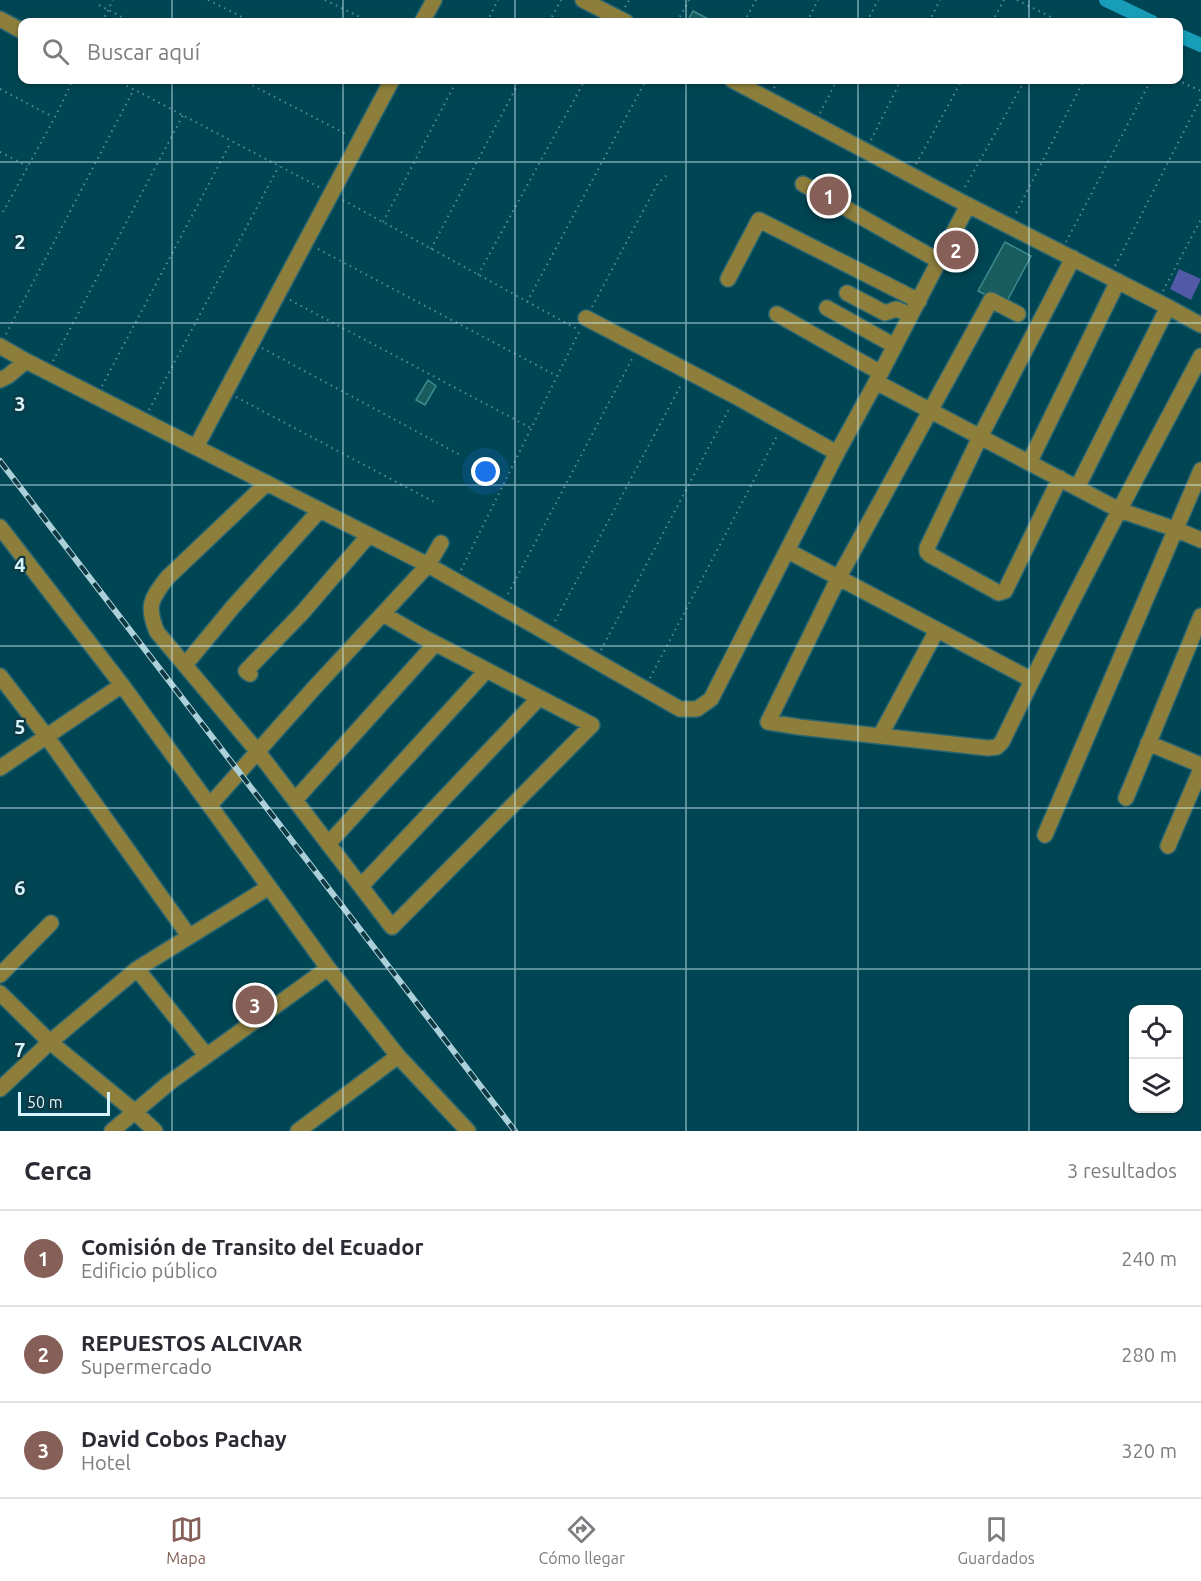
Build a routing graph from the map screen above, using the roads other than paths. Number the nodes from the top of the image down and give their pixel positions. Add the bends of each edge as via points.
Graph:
1 (434, 0) edge
2 (583, 0) edge
3 (424, 18) edge
4 (618, 18) edge
5 (0, 20) edge
6 (18, 29) edge
7 (390, 84) edge
8 (731, 84) edge
9 (803, 184) dead end
10 (963, 202) junction
11 (1067, 255) junction
12 (939, 261) junction
13 (729, 279) dead end
14 (1113, 279) junction
15 (847, 293) dead end
16 (918, 301) junction
17 (1163, 304) junction
18 (827, 308) dead end
19 (777, 314) dead end
20 (1018, 314) dead end
21 (911, 315) junction
22 (583, 324) road end
23 (1201, 325) edge
24 (3, 340) edge
25 (895, 346) junction
26 (1201, 356) edge
27 (26, 361) junction
28 (879, 378) junction
29 (0, 380) edge
30 (931, 411) junction
31 (981, 437) junction
32 (196, 447) junction
33 (837, 453) junction
34 (1029, 463) junction
35 (1200, 473) edge
36 (1060, 478) junction
37 (267, 483) junction
38 (1077, 488) junction
39 (320, 510) junction
40 (1119, 510) junction
41 (0, 527) edge
42 (1175, 529) junction
43 (369, 535) junction
44 (1201, 540) edge
45 (441, 543) dead end
46 (788, 550) junction
47 (428, 566) junction
48 (839, 577) junction
49 (383, 614) junction
50 (1201, 616) edge
51 (937, 630) junction
52 (435, 644) junction
53 (185, 665) junction
54 (486, 671) junction
55 (250, 674) dead end
56 (0, 676) edge
57 (1032, 680) junction
58 (122, 685) junction
59 (538, 699) junction
60 (879, 736) junction
61 (47, 737) junction
62 (1148, 743) junction
63 (258, 752) junction
64 (1201, 767) edge
65 (0, 768) edge
66 (1197, 788) edge
67 (1126, 798) dead end
68 (295, 800) junction
69 (210, 805) junction
70 (1045, 835) dead end
71 (328, 843) junction
72 (1168, 846) dead end
73 (361, 886) junction
74 (269, 887) junction
75 (51, 922) dead end
76 (189, 936) junction
77 (328, 968) junction
78 (137, 969) junction
79 (0, 975) edge
80 (0, 993) edge
81 (50, 1042) junction
82 (206, 1055) junction
83 (398, 1056) junction
84 (0, 1089) edge
85 (134, 1111) junction
86 (112, 1131) edge
87 (155, 1131) edge
88 (298, 1131) edge
89 (468, 1131) edge

1 - 3 street
2 - 4 street
5 - 6 street
7 - 32 street
8 - 10 street via 815,123
9 - 12 street
10 - 11 street
10 - 12 street
11 - 14 street
11 - 31 street
12 - 16 street
13 - 16 street via 759,220
14 - 17 street
14 - 34 street
15 - 21 street via 885,313 896,309
16 - 21 street
17 - 23 street
17 - 38 street
18 - 25 street
19 - 28 street
20 - 30 street via 991,300
21 - 25 street
22 - 33 street via 639,346
24 - 27 street
25 - 28 street
26 - 40 street
27 - 29 street
27 - 32 street
28 - 30 street
28 - 33 street
30 - 31 street
30 - 48 street
31 - 34 street
31 - 36 street via 927,552 999,593 1005,591
32 - 37 street
33 - 46 street
34 - 36 street
35 - 42 street
36 - 38 street
37 - 39 street
37 - 53 street via 167,578 152,601 151,618 157,632
38 - 40 street
39 - 43 street
39 - 53 street
40 - 42 street
40 - 57 street
41 - 58 street
42 - 44 street
42 - 70 street
43 - 47 street
43 - 55 street via 246,671
45 - 47 street
46 - 47 street via 711,699 697,709 680,709
46 - 48 street
47 - 49 street
48 - 51 street
48 - 60 street via 768,722
49 - 52 street
49 - 63 street
50 - 62 street
51 - 57 street
51 - 60 street
52 - 54 street
52 - 68 street
53 - 63 street
54 - 59 street
54 - 71 street
56 - 61 street
57 - 60 street via 997,747
58 - 61 street
58 - 69 street
59 - 73 street
59 - 73 street via 592,726 392,927
61 - 65 street
61 - 76 street
62 - 64 street
62 - 67 street
63 - 68 street
63 - 69 street
64 - 66 street
66 - 72 street
68 - 71 street
69 - 74 street
71 - 73 street
74 - 76 street
74 - 77 street
75 - 79 street
76 - 78 street
77 - 82 street
77 - 83 street
78 - 81 street
78 - 82 street
80 - 81 street
81 - 84 street
81 - 85 street
82 - 85 street
83 - 88 street
83 - 89 street
85 - 86 street
85 - 87 street

